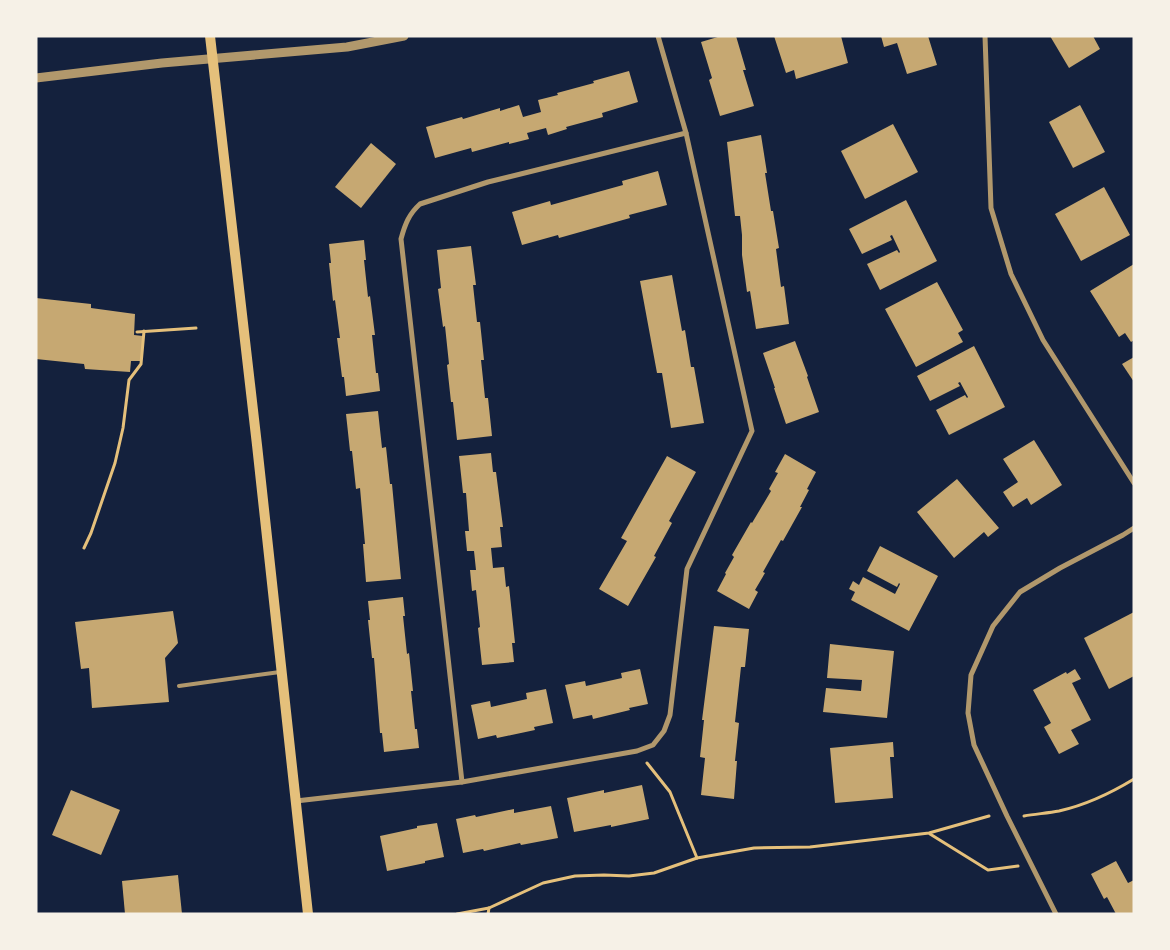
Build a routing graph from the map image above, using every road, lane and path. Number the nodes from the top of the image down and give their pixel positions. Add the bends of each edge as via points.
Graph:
1 (210, 36) edge
2 (404, 36) edge
3 (658, 36) edge
4 (985, 36) edge
5 (212, 58) junction
6 (36, 78) edge
7 (686, 133) junction
8 (196, 328) dead end
9 (144, 331) junction
10 (137, 332) dead end
11 (1134, 483) edge
12 (1134, 528) edge
13 (84, 548) dead end
14 (282, 672) junction
15 (179, 686) dead end
16 (637, 751) junction
17 (1134, 779) edge
18 (462, 782) junction
19 (296, 801) junction
20 (989, 816) dead end
21 (1024, 816) dead end
22 (929, 833) junction
23 (697, 858) junction
24 (1031, 864) junction
25 (489, 908) junction
26 (308, 914) edge
27 (457, 914) edge
28 (488, 914) edge
29 (1056, 914) edge

1 - 5 main road
2 - 5 street via 347,47
3 - 7 street
4 - 11 street via 991,208 1011,274 1043,340
5 - 6 street
5 - 14 main road
7 - 16 street via 752,431 687,569 670,714 664,731 653,745
7 - 18 street via 488,182 420,204 405,223 401,239
8 - 9 path
9 - 10 path
9 - 13 path via 141,364 129,380 123,428 114,464
12 - 24 street via 1020,592 993,626 971,676 968,713 974,745
14 - 15 lane
14 - 19 main road
16 - 18 street
16 - 23 path via 670,792
17 - 21 path via 1089,802
18 - 19 street
19 - 26 main road
20 - 22 path
22 - 23 path via 810,847 754,848
22 - 24 path via 988,870
23 - 25 path via 654,873 574,876 543,883
24 - 29 street
25 - 27 path
25 - 28 path

